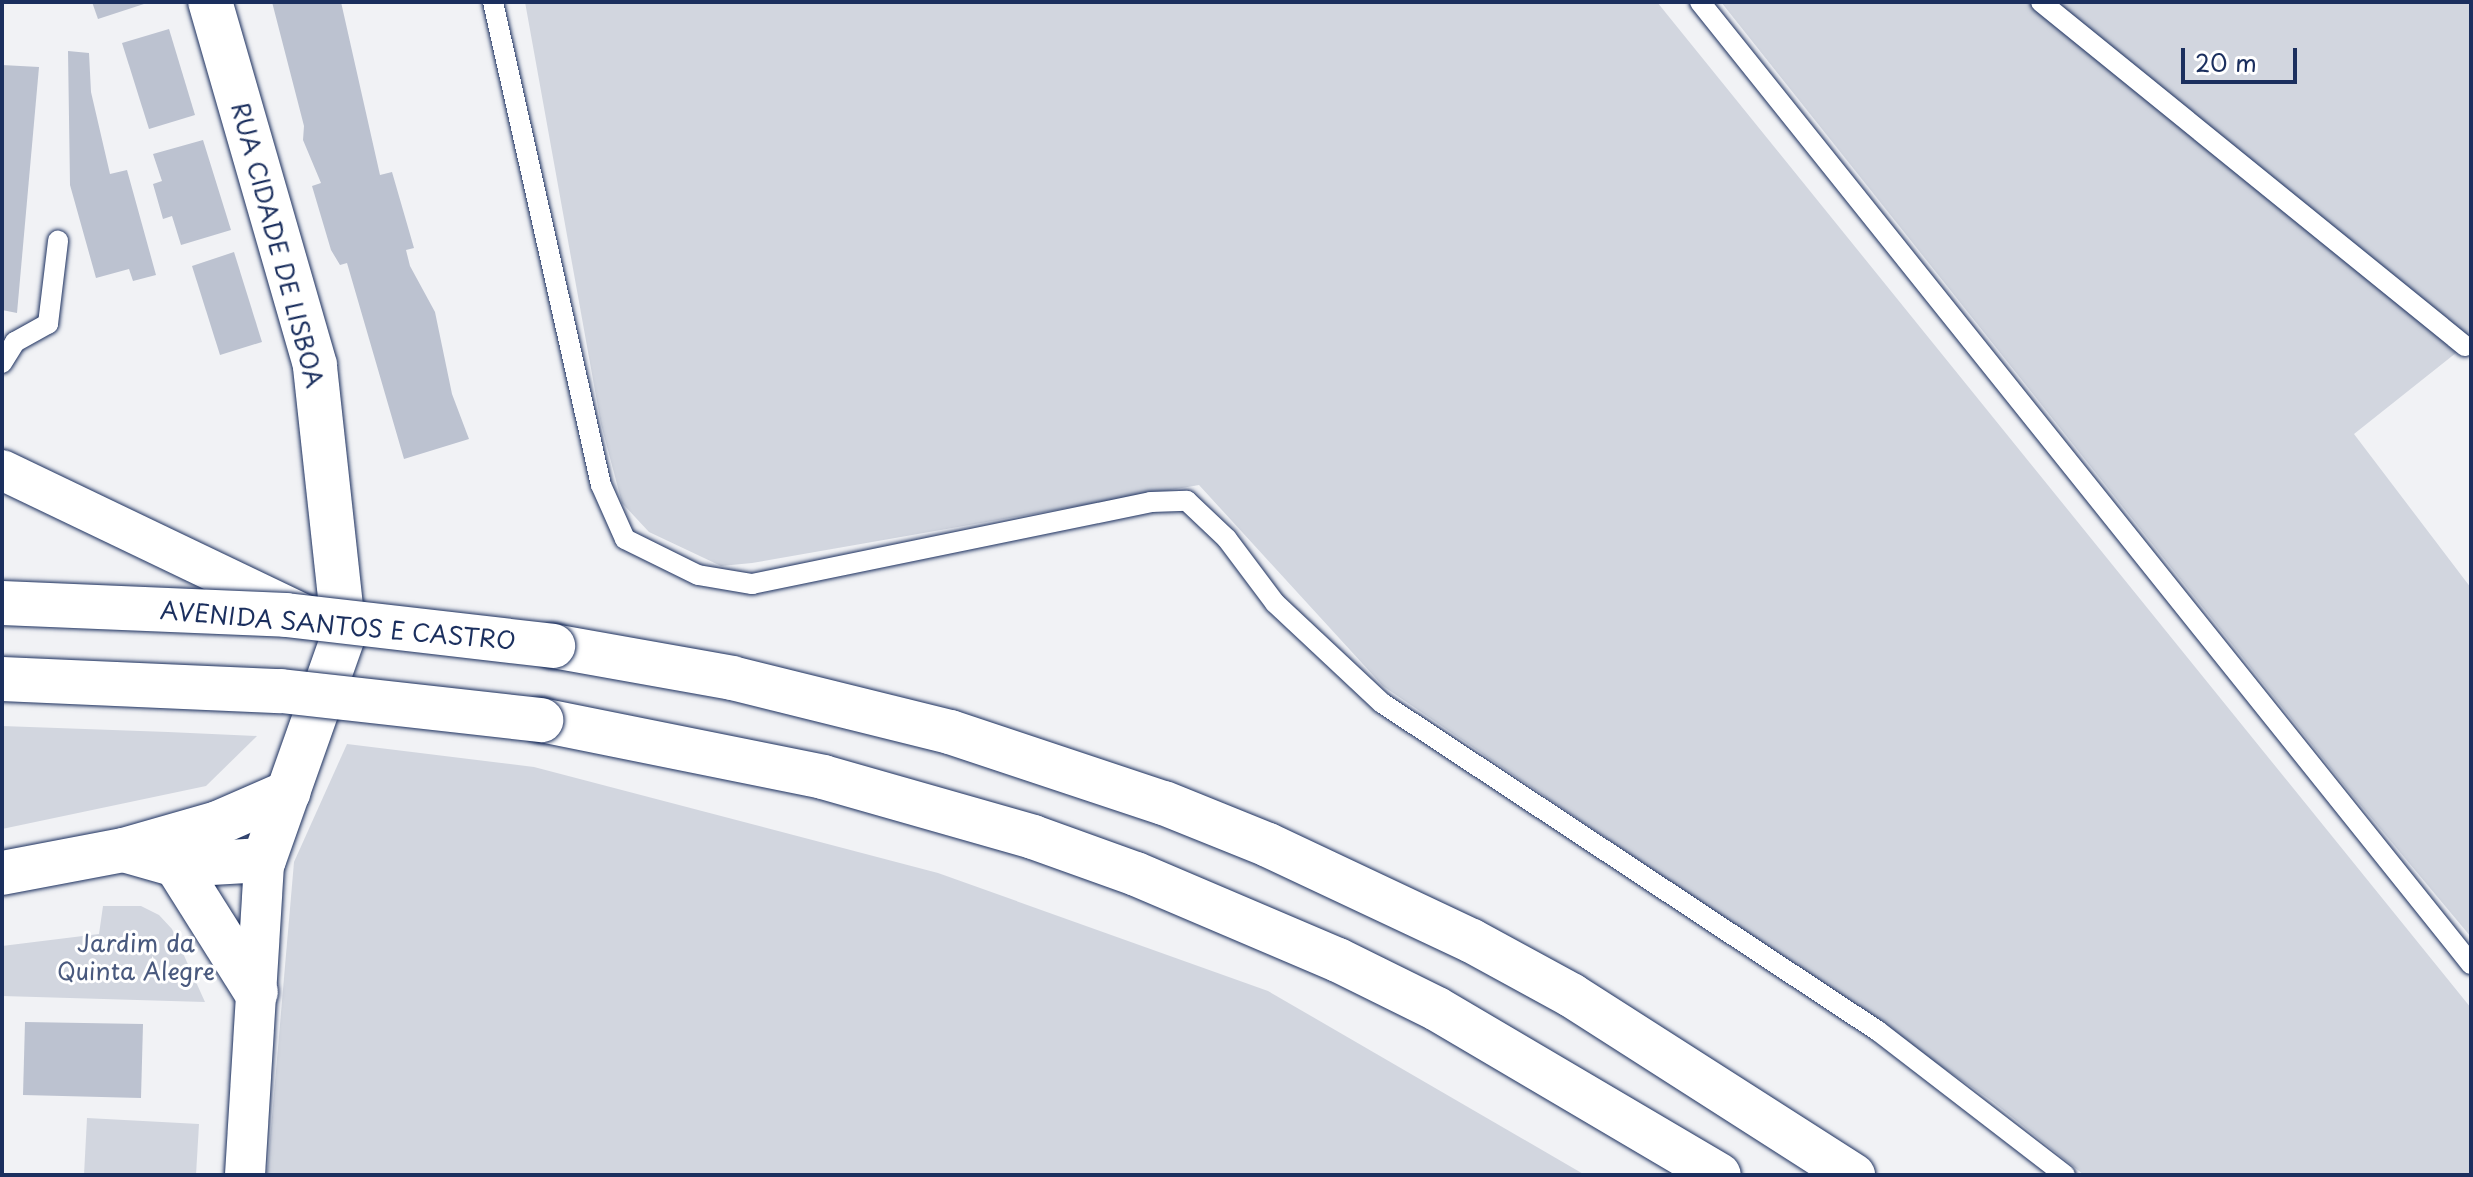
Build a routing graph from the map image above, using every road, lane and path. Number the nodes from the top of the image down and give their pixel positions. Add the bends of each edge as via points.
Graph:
1 (210, 2) edge
2 (493, 2) edge
3 (1700, 2) edge
4 (2041, 2) edge
5 (58, 241) dead end
6 (2465, 346) dead end
7 (2, 363) edge
8 (2, 470) edge
9 (2, 603) edge
10 (344, 634) junction
11 (2, 679) edge
12 (289, 792) junction
13 (124, 850) junction
14 (264, 860) junction
15 (176, 865) junction
16 (2, 873) edge
17 (2471, 964) edge
18 (256, 992) junction
19 (245, 1175) edge
20 (1719, 1175) edge
21 (1853, 1175) edge
22 (2065, 1175) edge

1 - 10 main road, RUA CIDADE DE LISBOA via 315,365
2 - 22 lane via 601,485 625,539 698,575 752,584 1151,502 1187,501 1227,539 1275,603 1382,703 1878,1031
3 - 17 lane
4 - 6 lane
5 - 7 lane via 48,324 15,342
8 - 10 street
9 - 21 main road, AVENIDA SANTOS E CASTRO, bridge via 286,615 553,646 732,678 1058,765 1188,813 1371,891 1571,995
10 - 12 main road, RUA CIDADE DE LISBOA
11 - 20 main road, bridge via 281,691 541,720 716,752 882,793 1033,837 1200,900 1437,1009
12 - 13 main road via 218,823
12 - 14 main road, RUA CIDADE DE LISBOA
13 - 15 main road
13 - 16 main road
14 - 15 main road
14 - 18 street
15 - 18 main road
18 - 19 street

